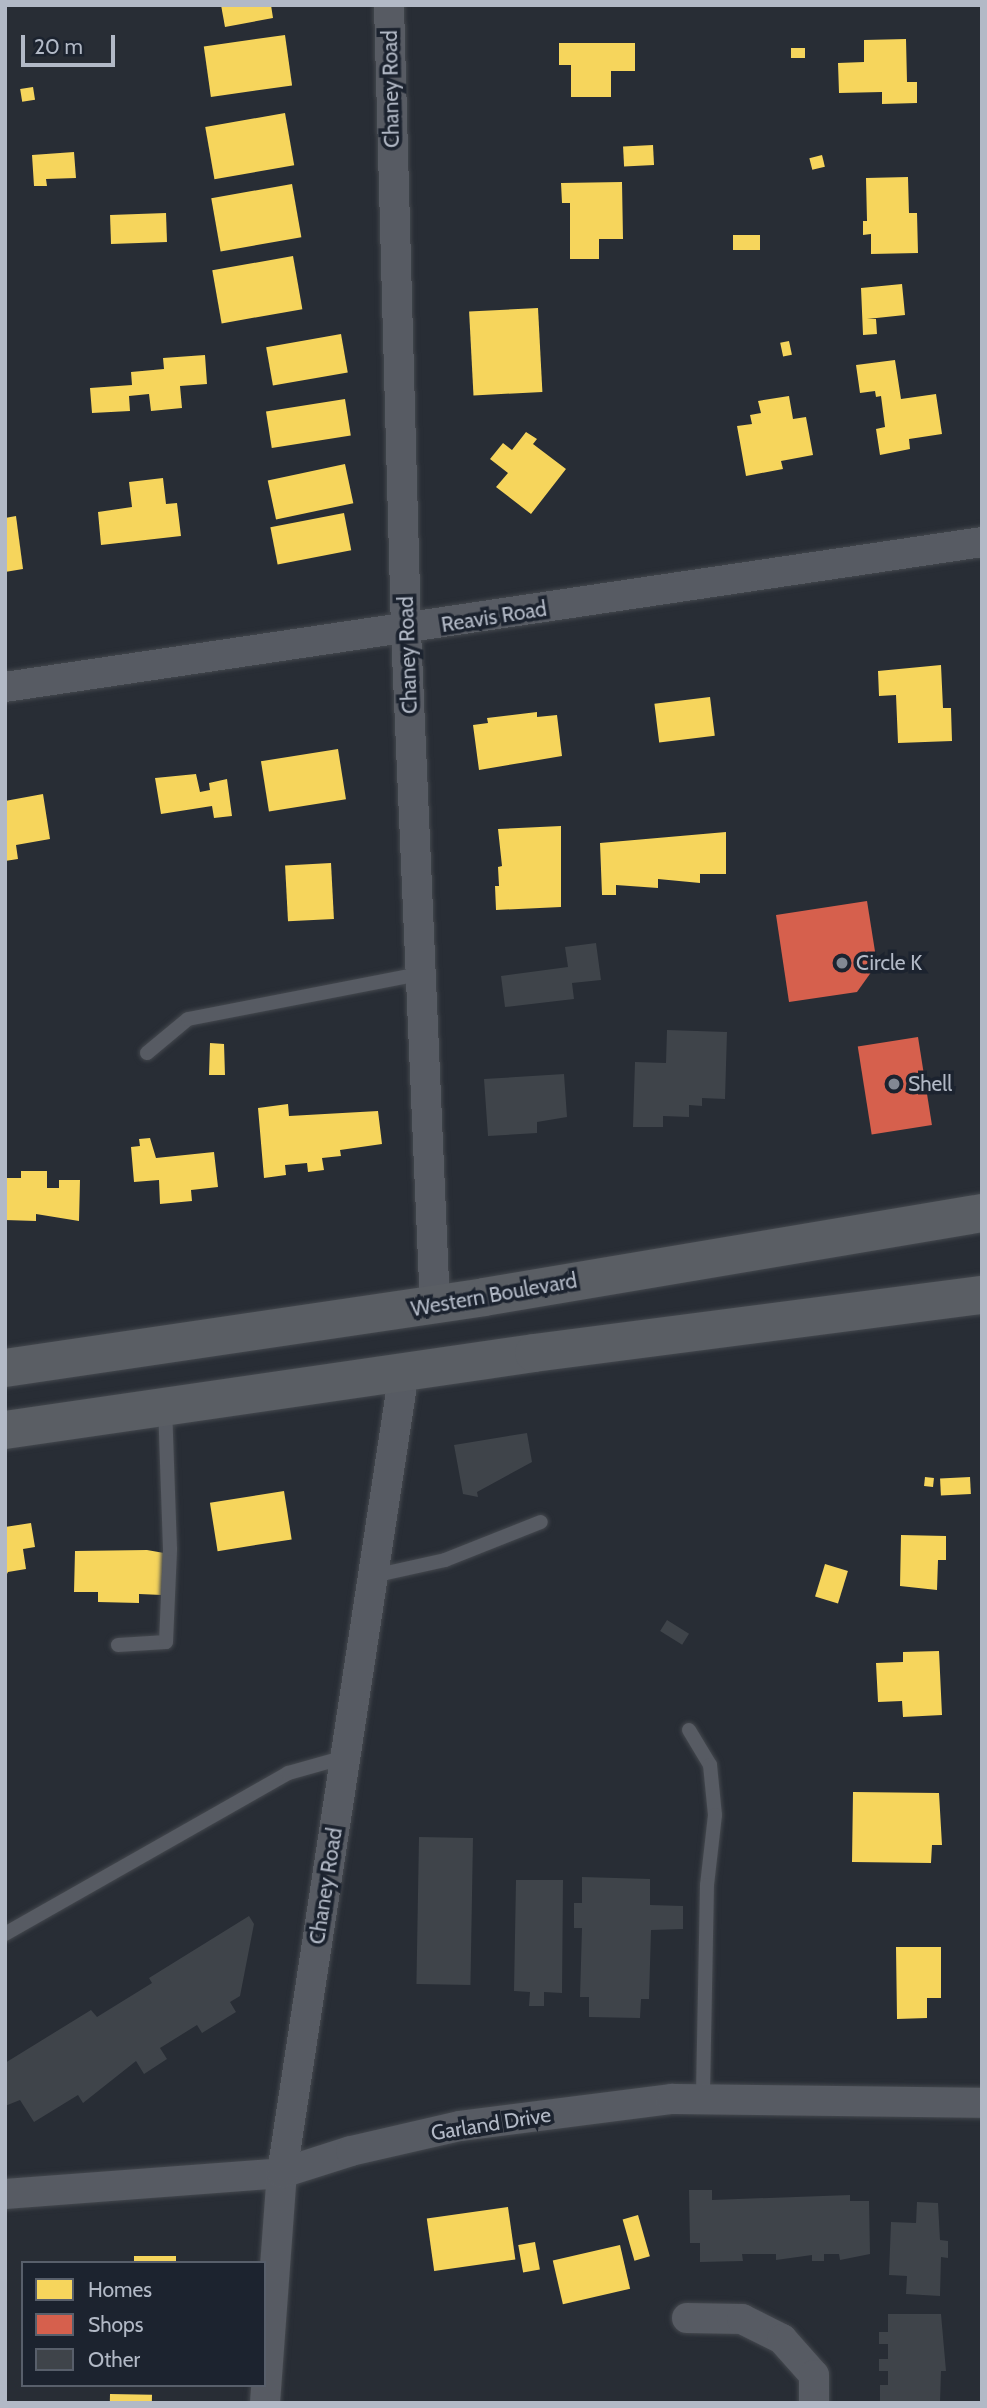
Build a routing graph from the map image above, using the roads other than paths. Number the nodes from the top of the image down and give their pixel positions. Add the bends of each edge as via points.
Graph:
1 (389, 5) edge
2 (982, 542) edge
3 (406, 631) junction
4 (5, 687) edge
5 (419, 974) junction
6 (147, 1053) dead end
7 (982, 1213) edge
8 (982, 1295) edge
9 (435, 1305) junction
10 (5, 1368) edge
11 (404, 1372) junction
12 (165, 1406) junction
13 (5, 1430) edge
14 (541, 1522) dead end
15 (373, 1576) junction
16 (118, 1645) dead end
17 (689, 1730) dead end
18 (345, 1757) junction
19 (5, 1934) edge
20 (703, 2099) junction
21 (982, 2103) edge
22 (282, 2173) junction
23 (5, 2194) edge
24 (687, 2318) dead end
25 (265, 2403) edge
26 (814, 2403) edge

1 - 3 street, Chaney Road
2 - 3 street, Reavis Road
3 - 4 street, Reavis Road
3 - 5 street, Chaney Road
5 - 6 lane via 188,1019
5 - 9 street, Chaney Road
7 - 9 main road, Western Boulevard
8 - 11 main road
9 - 10 main road, Western Boulevard
11 - 12 main road
11 - 15 street, Chaney Road
12 - 13 main road
12 - 16 lane via 170,1549 166,1642
14 - 15 lane via 444,1560
15 - 18 street, Chaney Road
17 - 20 lane via 710,1765 715,1815 707,1885
18 - 19 lane via 288,1773
18 - 22 street, Chaney Road
20 - 21 street, Garland Drive
20 - 22 street, Garland Drive via 460,2126 351,2151
22 - 23 street, Garland Drive
22 - 25 street, Chaney Road
24 - 26 street via 742,2319 782,2339 814,2375

